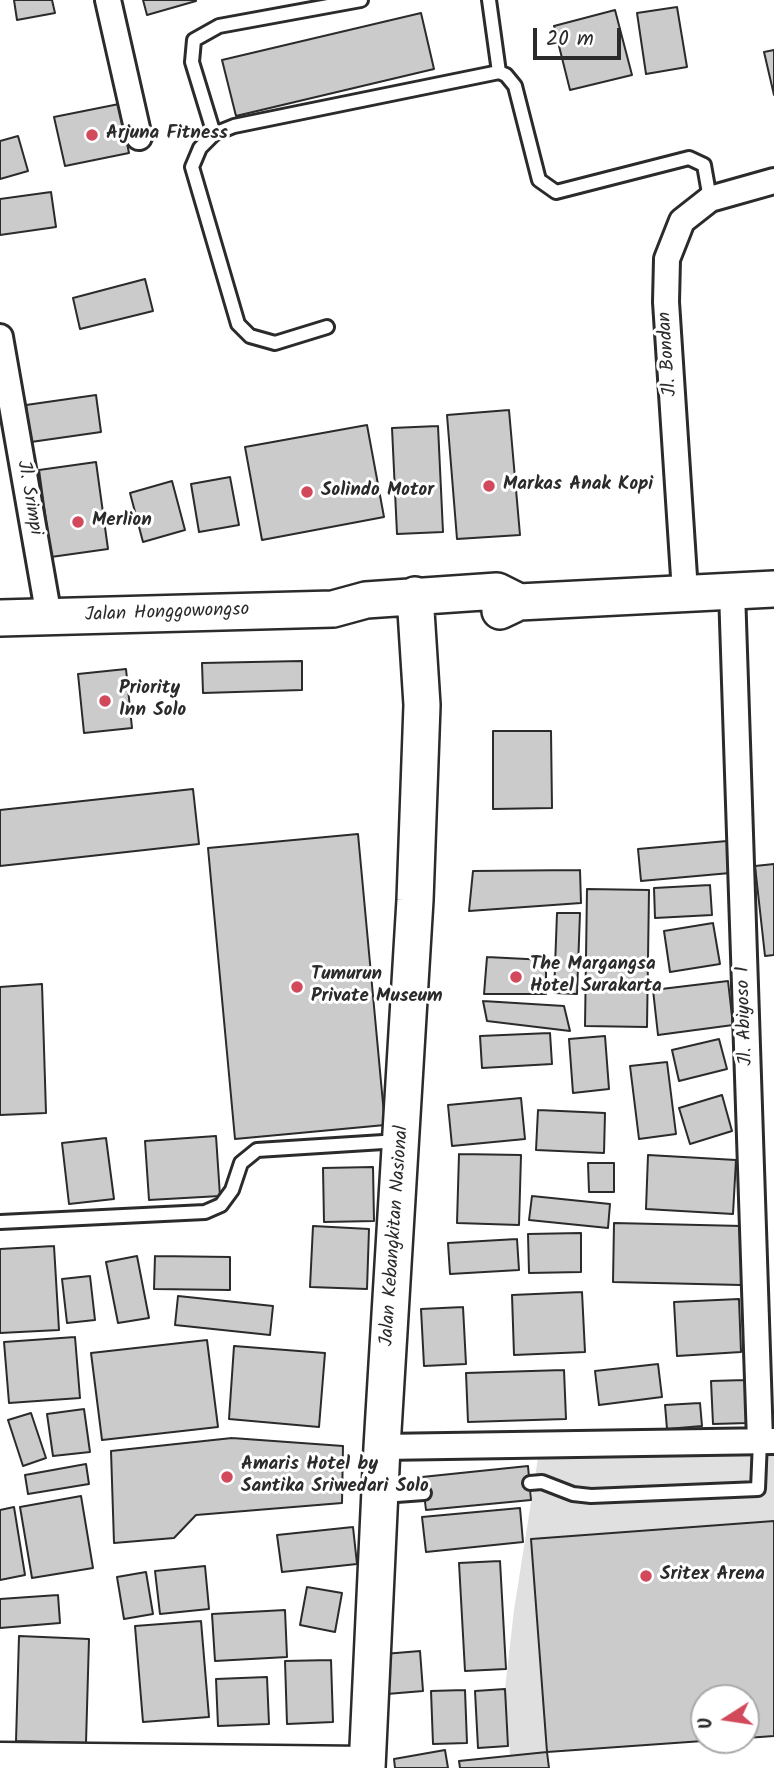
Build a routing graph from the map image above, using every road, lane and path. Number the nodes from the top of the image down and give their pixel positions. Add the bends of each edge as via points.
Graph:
1 (108, 0) edge
2 (361, 0) edge
3 (489, 0) edge
4 (499, 72) junction
5 (214, 134) junction
6 (139, 138) dead end
7 (774, 181) edge
8 (710, 199) junction
9 (327, 327) dead end
10 (0, 337) edge
11 (774, 589) edge
12 (732, 591) junction
13 (685, 592) junction
14 (425, 607) junction
15 (49, 617) junction
16 (0, 618) edge
17 (403, 1141) junction
18 (0, 1222) edge
19 (767, 1441) edge
20 (382, 1447) junction
21 (530, 1483) dead end
22 (424, 1493) dead end
23 (379, 1497) junction
24 (0, 1759) edge
25 (367, 1765) edge

1 - 6 street
2 - 5 lane via 219,26 194,40 192,62
3 - 4 lane
4 - 5 lane via 234,126
4 - 8 lane via 514,86 538,180 556,192 689,158 704,165
5 - 9 lane via 200,148 192,167 238,324 250,336 275,343
7 - 8 street, Jl. Bondan
8 - 13 street, Jl. Bondan via 682,221 667,259
10 - 15 street, Jl. Srimpi
11 - 12 main road, Jalan Honggowongso
12 - 13 main road, Jalan Honggowongso
12 - 19 street, Jl. Abiyoso 1
13 - 14 main road, Jalan Honggowongso via 519,601 495,613
14 - 15 main road, Jalan Honggowongso via 367,619 333,609
14 - 17 main road, Jalan Kebangkitan Nasional
15 - 16 main road, Jalan Honggowongso
17 - 18 lane via 257,1150 241,1163 221,1205 205,1212
17 - 20 main road, Jalan Kebangkitan Nasional
19 - 20 street
19 - 21 lane via 758,1489 591,1496
20 - 23 main road, Jalan Kebangkitan Nasional
22 - 23 lane
23 - 25 main road, Jalan Kebangkitan Nasional
24 - 25 street

